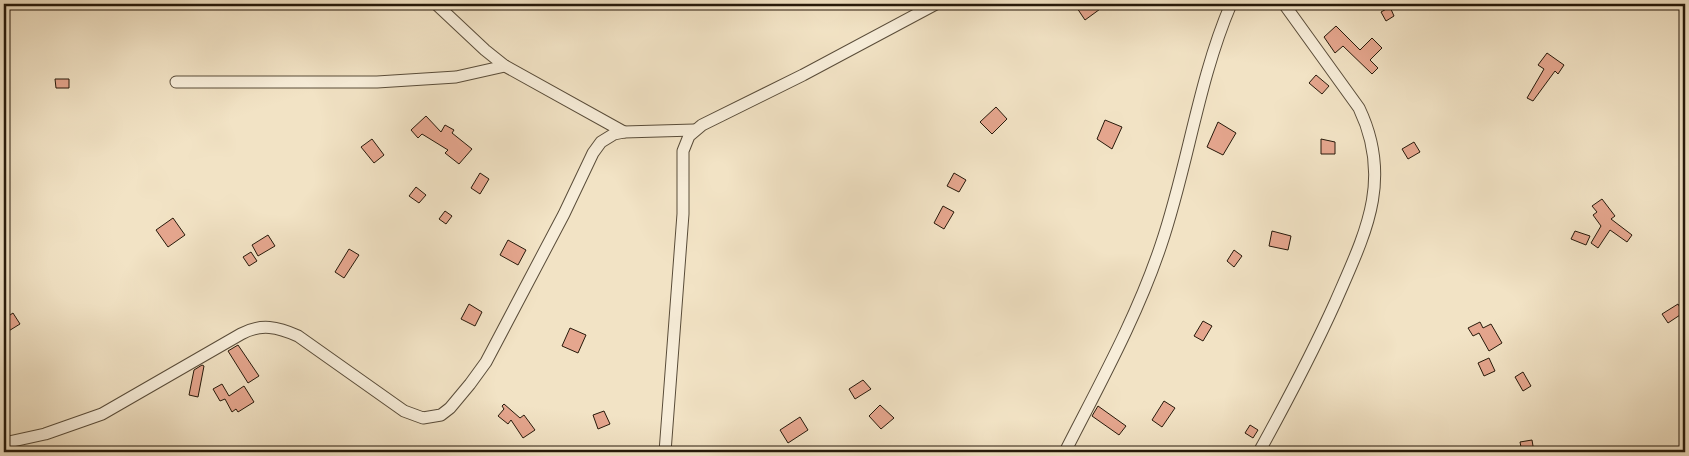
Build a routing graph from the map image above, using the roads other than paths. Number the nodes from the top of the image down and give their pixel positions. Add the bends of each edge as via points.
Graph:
1 (436, 4) edge
2 (936, 4) edge
3 (1232, 4) edge
4 (1284, 4) edge
5 (506, 66) junction
6 (176, 82) dead end
7 (694, 130) junction
8 (624, 132) junction
9 (4, 443) edge
10 (665, 452) edge
11 (1065, 452) edge
12 (1259, 452) edge

1 - 5 street
2 - 7 street
3 - 11 street via 1211,64 1161,246 1134,313
4 - 12 street via 1360,108 1374,154 1375,176 1370,216 1362,242 1311,356
5 - 6 street via 456,77 377,82
5 - 8 street
7 - 8 street
7 - 10 street via 684,143 683,151 683,214
8 - 9 street via 607,138 596,147 486,362 441,415 422,418 404,411 298,336 280,329 259,327 241,334 102,414 45,434

